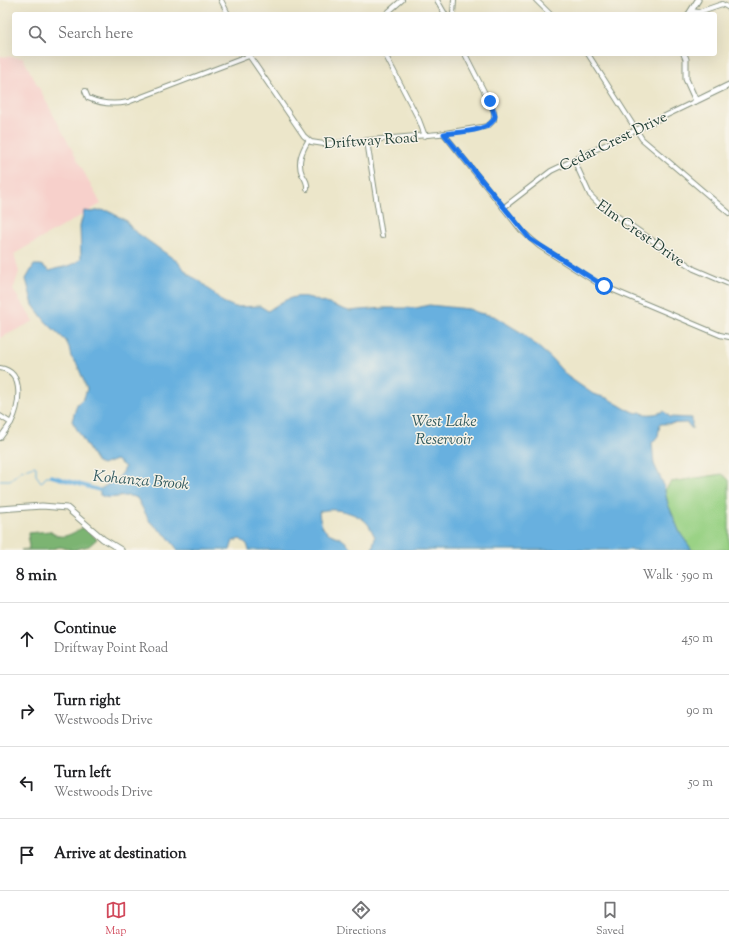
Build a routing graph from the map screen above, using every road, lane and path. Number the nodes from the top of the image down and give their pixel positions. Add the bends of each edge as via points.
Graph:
1 (221, 0) edge
2 (402, 0) edge
3 (437, 0) edge
4 (454, 0) edge
5 (536, 0) edge
6 (698, 0) edge
7 (729, 8) edge
8 (227, 12) edge
9 (388, 12) edge
10 (444, 12) edge
11 (454, 12) edge
12 (548, 12) edge
13 (690, 12) edge
14 (246, 56) edge
15 (250, 56) edge
16 (386, 56) edge
17 (466, 56) edge
18 (589, 56) edge
19 (685, 56) edge
20 (729, 85) edge
21 (85, 91) dead end
22 (696, 101) junction
23 (635, 130) junction
24 (444, 134) junction
25 (425, 136) junction
26 (308, 141) junction
27 (367, 141) junction
28 (574, 160) junction
29 (307, 189) dead end
30 (503, 208) junction
31 (729, 213) edge
32 (382, 236) dead end
33 (729, 284) edge
34 (729, 336) edge
35 (0, 368) edge
36 (0, 416) edge
37 (11, 423) junction
38 (0, 438) edge
39 (0, 509) edge
40 (121, 550) edge

1 - 8 street
2 - 9 street
3 - 10 street
4 - 11 street
5 - 12 street
6 - 13 main road
7 - 13 street via 722,4
14 - 21 street via 128,102 98,102 88,98
15 - 26 street, Driftway Road
16 - 25 street
17 - 24 street, Driftway Road via 492,106 494,118 485,128
18 - 23 street
19 - 22 main road via 686,79
20 - 22 main road, Cedar Crest Drive
22 - 23 street, Cedar Crest Drive
23 - 28 street, Cedar Crest Drive
23 - 31 street via 642,139
24 - 25 street, Driftway Road
24 - 30 street
25 - 27 street, Driftway Road
26 - 27 street, Driftway Road via 324,144
26 - 29 street via 300,163
27 - 32 street
28 - 30 street, Cedar Crest Drive via 547,174
28 - 33 street, Elm Crest Drive via 590,195 598,203 694,269
30 - 34 street via 533,242 592,280 718,334
35 - 37 street via 12,374 17,385 18,402
36 - 37 street
37 - 38 street
39 - 40 main road via 42,506 67,508 103,539

